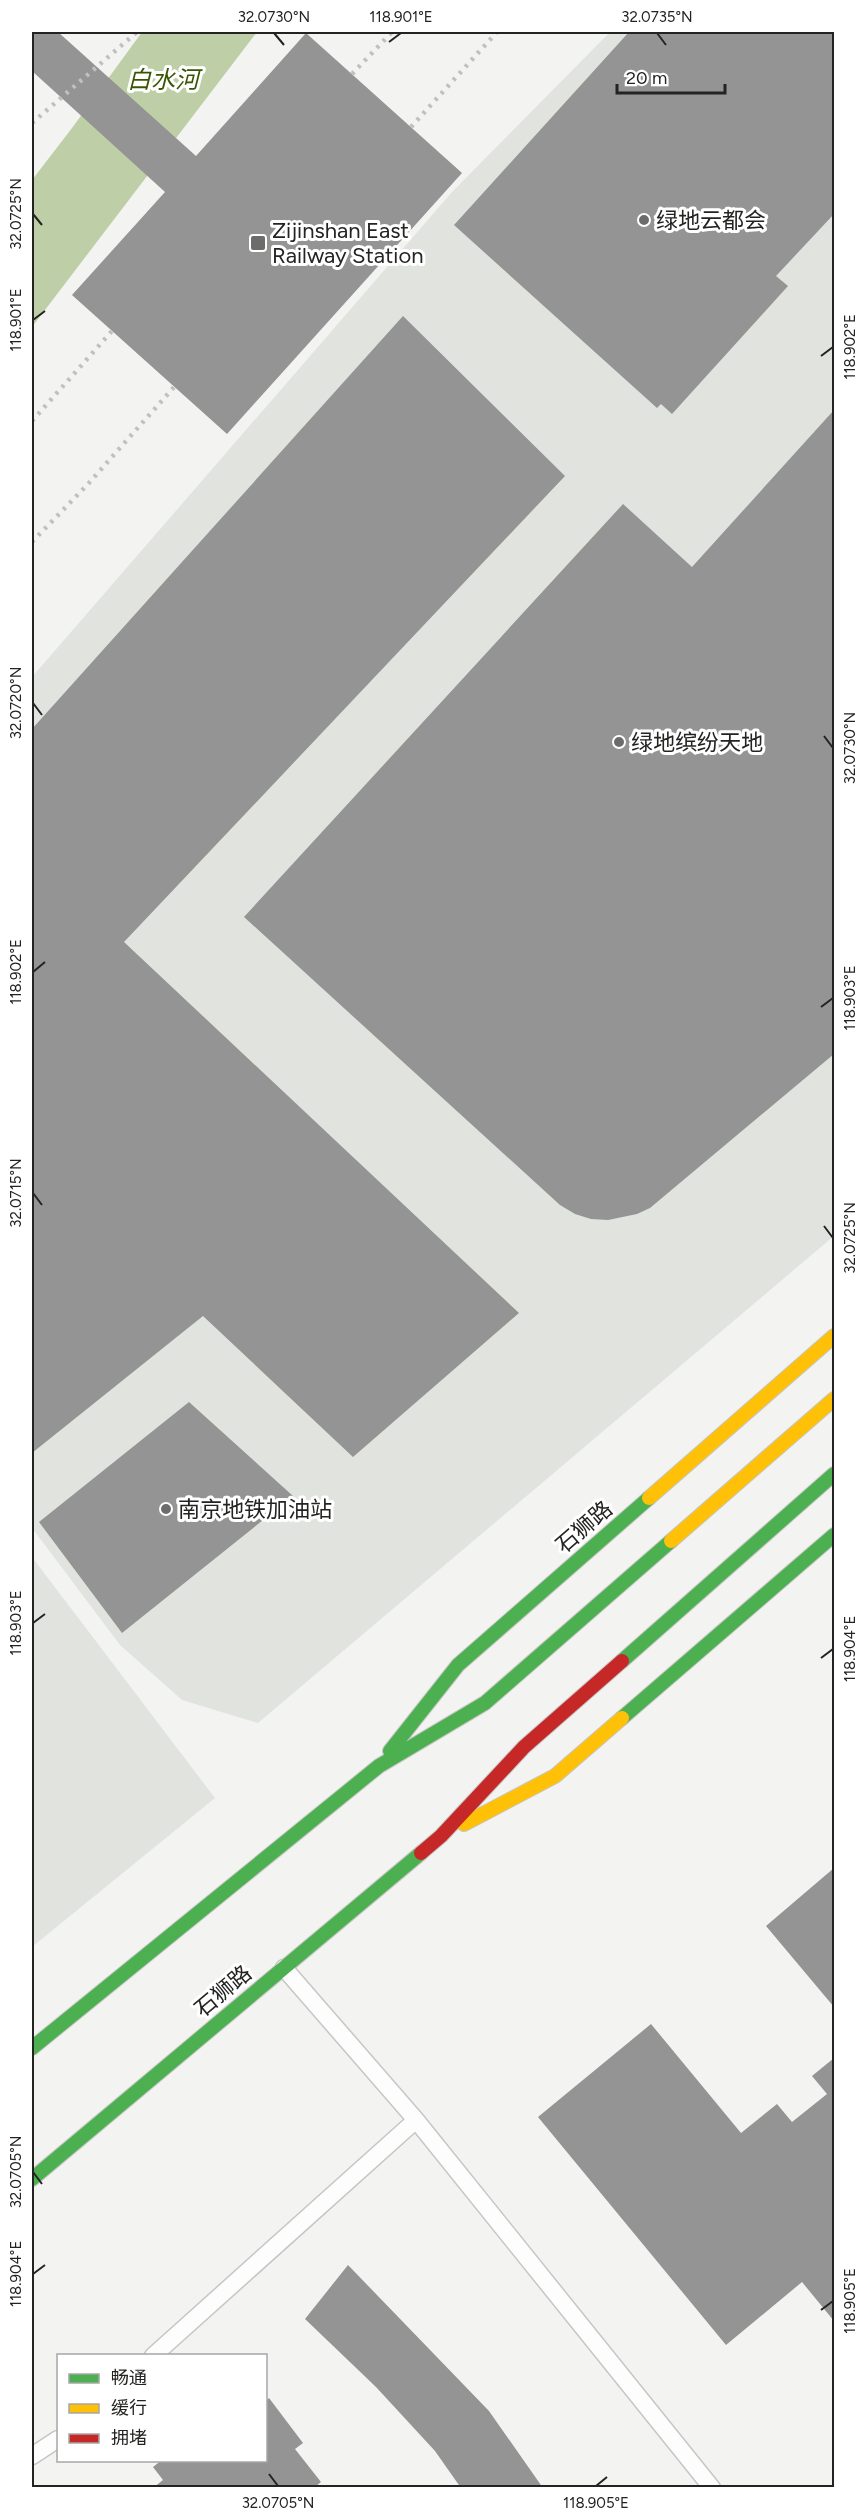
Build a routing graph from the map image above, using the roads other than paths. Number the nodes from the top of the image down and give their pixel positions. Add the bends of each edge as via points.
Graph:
1 (834, 1336) edge
2 (834, 1399) edge
3 (834, 1474) edge
4 (834, 1536) edge
5 (379, 1766) junction
6 (441, 1836) junction
7 (284, 1968) junction
8 (32, 2048) edge
9 (416, 2120) junction
10 (32, 2179) edge
11 (154, 2354) edge
12 (57, 2440) edge
13 (32, 2456) edge
14 (712, 2487) edge

1 - 5 main road, 石狮路 via 458,1665
2 - 5 main road, 石狮路 via 485,1703
3 - 6 main road, 石狮路 via 524,1748
4 - 6 main road, 石狮路 via 555,1776
5 - 8 main road, 石狮路
6 - 7 main road, 石狮路
7 - 9 lane
7 - 10 main road, 石狮路
9 - 11 lane
9 - 14 lane
12 - 13 lane

